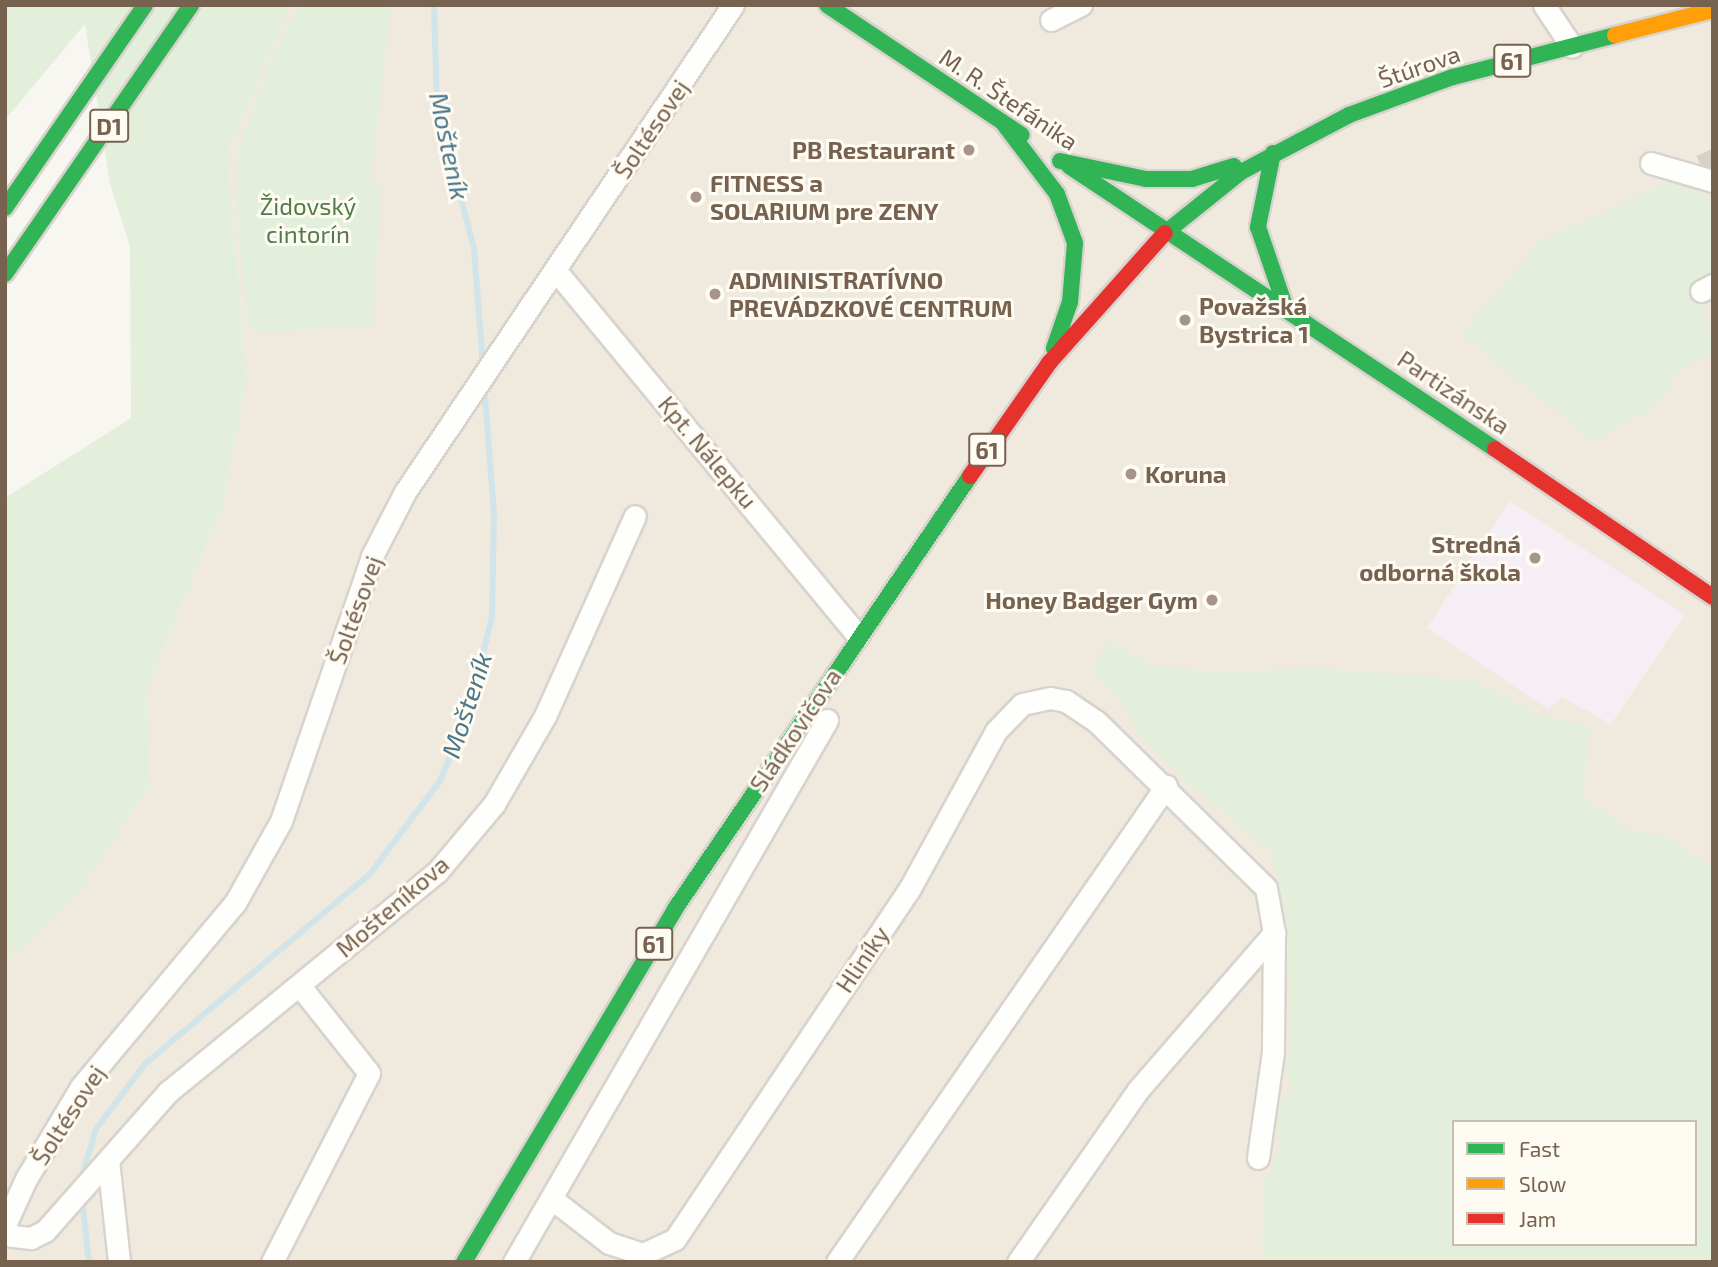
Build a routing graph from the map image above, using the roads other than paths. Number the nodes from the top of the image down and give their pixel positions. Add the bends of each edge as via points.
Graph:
1 (145, 5) edge
2 (191, 5) edge
3 (733, 5) edge
4 (827, 5) edge
5 (1081, 5) edge
6 (1544, 5) edge
7 (1713, 10) edge
8 (1051, 20) dead end
9 (1572, 47) junction
10 (1003, 123) junction
11 (1273, 153) junction
12 (1060, 161) junction
13 (1651, 163) dead end
14 (1713, 181) edge
15 (5, 208) edge
16 (1167, 228) junction
17 (556, 271) junction
18 (5, 274) edge
19 (1285, 306) junction
20 (1049, 363) junction
21 (635, 516) dead end
22 (1713, 597) edge
23 (858, 636) junction
24 (818, 698) junction
25 (827, 720) joint
26 (1166, 786) junction
27 (1275, 933) junction
28 (299, 985) junction
29 (1258, 1158) dead end
30 (108, 1160) junction
31 (26, 1180) junction
32 (5, 1192) edge
33 (552, 1199) junction
34 (5, 1225) edge
35 (5, 1235) edge
36 (119, 1262) edge
37 (272, 1262) edge
38 (464, 1262) edge
39 (514, 1262) edge
40 (837, 1262) edge
41 (1018, 1262) edge

1 - 15 main road, D1
2 - 18 main road, D1
3 - 17 street, Šoltésovej
4 - 10 main road, M. R. Štefánika
5 - 8 street
6 - 9 street
7 - 9 main road, Štúrova / 61
9 - 11 main road, Štúrova / 61 via 1496,64 1393,97
10 - 12 main road, M. R. Štefánika
10 - 20 main road via 1057,194 1075,243 1070,302
11 - 12 main road via 1192,180 1146,179
11 - 16 main road, Štúrova / 61
11 - 19 main road via 1258,227
12 - 16 main road, M. R. Štefánika
13 - 14 street
16 - 19 main road, Partizánska
16 - 20 main road, Sládkovičova / 61
17 - 23 street, Kpt. Nálepku
17 - 31 street, Šoltésovej via 405,492 372,556 281,821 236,903 81,1087
19 - 22 main road, Partizánska
20 - 23 main road, Sládkovičova / 61
21 - 28 street, Mošteníkova via 545,716 494,804 437,873
23 - 24 main road, Sládkovičova / 61
24 - 25 main road
24 - 38 main road, Sládkovičova / 61 via 675,909
25 - 33 street, Sládkovičova
26 - 27 street, Hliníky via 1256,874 1271,901
26 - 33 street, Hliníky via 1096,721 1066,701 1035,699 1022,705 996,731 910,888 675,1239 643,1254 609,1243
26 - 40 street
27 - 29 street, Hliníky via 1273,1052
27 - 41 street via 1138,1090
28 - 30 street, Mošteníkova via 167,1092
28 - 37 street via 369,1073
30 - 35 street, Mošteníkova via 45,1231 31,1238
30 - 36 street
31 - 32 street
31 - 34 street, Šoltésovej
33 - 39 street, Sládkovičova

